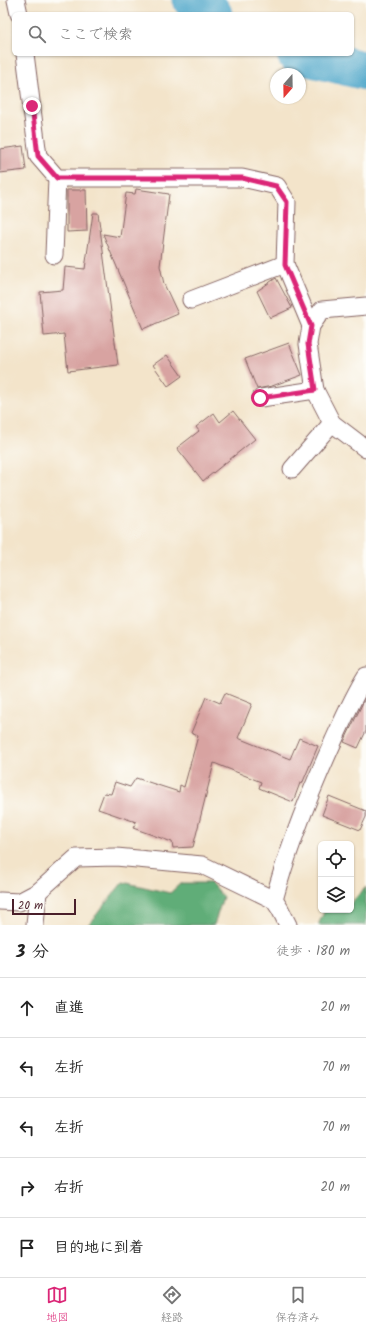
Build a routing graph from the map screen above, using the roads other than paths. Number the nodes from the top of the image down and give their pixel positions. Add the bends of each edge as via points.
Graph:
1 (16, 0) edge
2 (19, 12) edge
3 (25, 56) edge
4 (57, 178) junction
5 (54, 255) dead end
6 (285, 264) junction
7 (191, 300) dead end
8 (366, 306) edge
9 (311, 326) junction
10 (315, 390) junction
11 (260, 398) dead end
12 (332, 423) junction
13 (366, 449) edge
14 (292, 469) dead end
15 (366, 676) edge
16 (38, 892) junction
17 (0, 901) edge
18 (277, 905) junction
19 (35, 925) edge
20 (275, 925) edge
21 (288, 925) edge

1 - 2 street
3 - 4 street via 38,156
4 - 5 street
4 - 6 street via 242,178 276,186 287,202
6 - 7 street
6 - 9 street
8 - 9 street via 322,310
9 - 10 street via 308,344
10 - 11 street
10 - 12 street
12 - 13 street
12 - 14 street
15 - 18 street via 311,791 286,858
16 - 17 street via 19,902
16 - 18 street via 76,858 116,857 202,865
16 - 19 street
18 - 20 street
18 - 21 street

